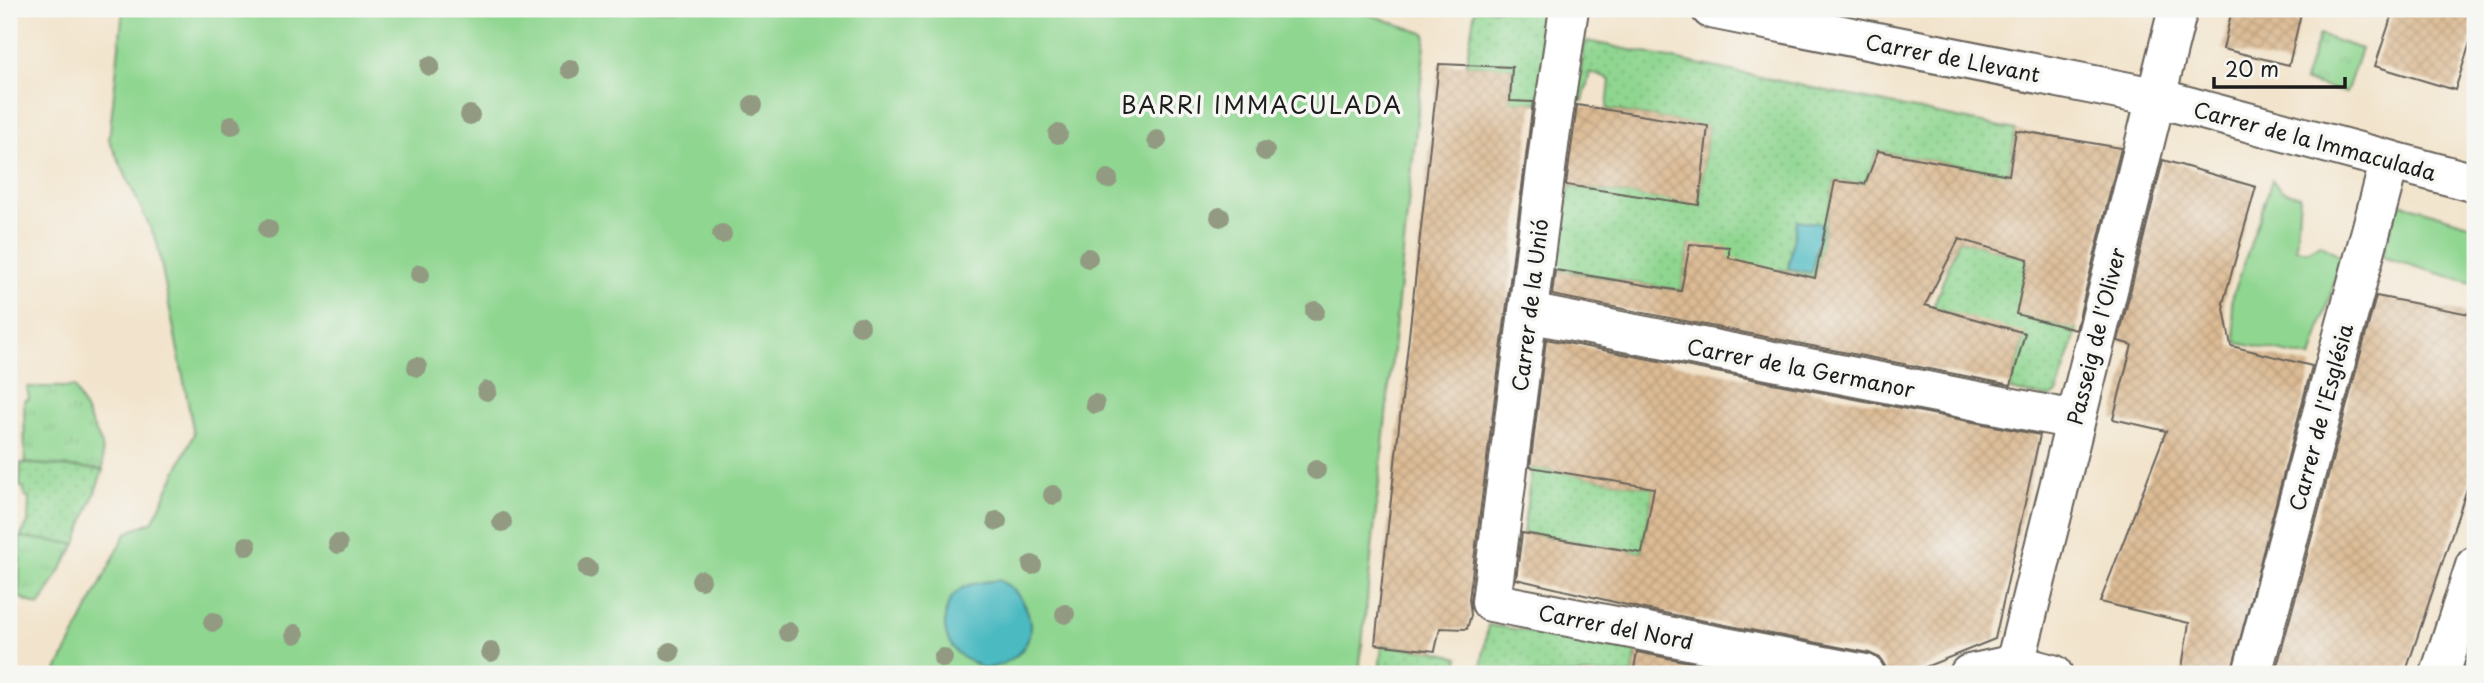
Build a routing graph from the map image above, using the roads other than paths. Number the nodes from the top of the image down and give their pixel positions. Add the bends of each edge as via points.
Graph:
1 (1569, 9) edge
2 (1711, 9) edge
3 (2178, 9) edge
4 (2154, 97) junction
5 (2390, 160) junction
6 (2475, 181) edge
7 (1528, 313) junction
8 (2075, 420) junction
9 (2475, 566) edge
10 (1491, 602) joint
11 (2015, 664) junction
12 (1866, 674) edge
13 (1969, 674) edge
14 (2053, 674) edge
15 (2252, 674) edge
16 (2440, 674) edge

1 - 7 street, Carrer de la Unió
2 - 4 street, Carrer de Llevant
3 - 4 street, Passeig de l'Oliver
4 - 5 street, Carrer de la Immaculada
4 - 8 street, Passeig de l'Oliver
5 - 6 street, Carrer de la Immaculada
5 - 15 street, Carrer de l'Església
7 - 8 street, Carrer de la Germanor
7 - 10 street, Carrer de la Unió
8 - 11 street, Passeig de l'Oliver
9 - 16 street
10 - 12 street, Carrer del Nord
11 - 13 street
11 - 14 street

